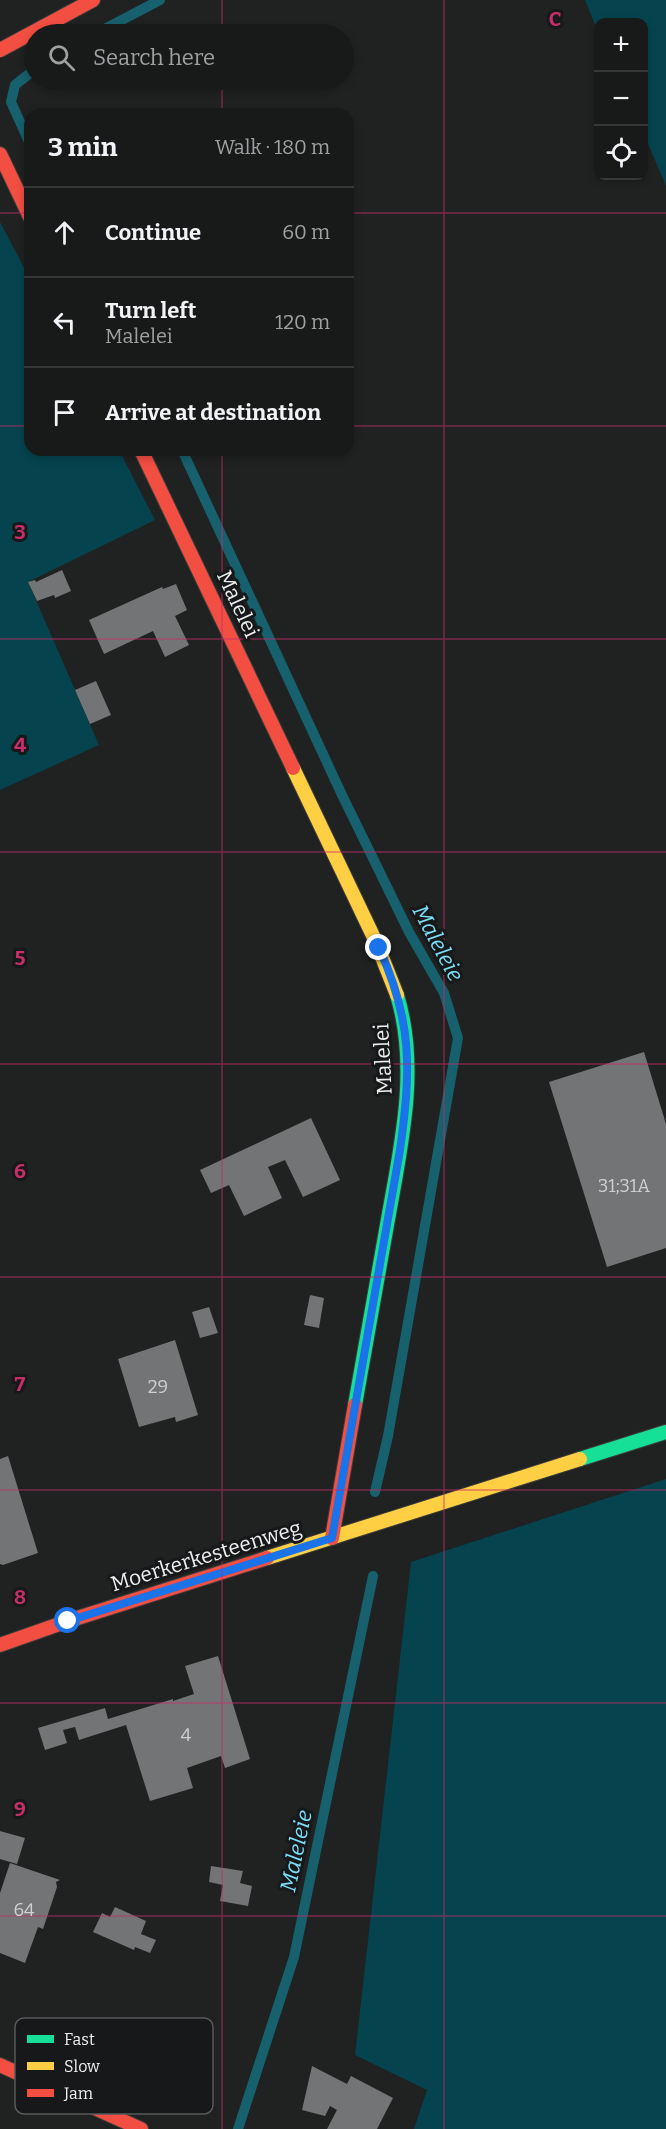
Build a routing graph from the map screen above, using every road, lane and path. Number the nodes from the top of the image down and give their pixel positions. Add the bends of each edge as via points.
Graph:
1 (93, 0) edge
2 (48, 24) edge
3 (24, 37) edge
4 (0, 50) edge
5 (0, 154) edge
6 (24, 204) edge
7 (144, 456) edge
8 (666, 1432) edge
9 (332, 1538) junction
10 (0, 1645) edge
11 (0, 2065) edge
12 (15, 2072) edge
13 (108, 2114) edge
14 (141, 2129) edge

1 - 2 street
3 - 4 street
5 - 6 street
7 - 9 street, Malelei via 387,965 405,1024 408,1071 400,1150
8 - 9 street, Moerkerkesteenweg
9 - 10 street, Moerkerkesteenweg
11 - 12 street
13 - 14 street

